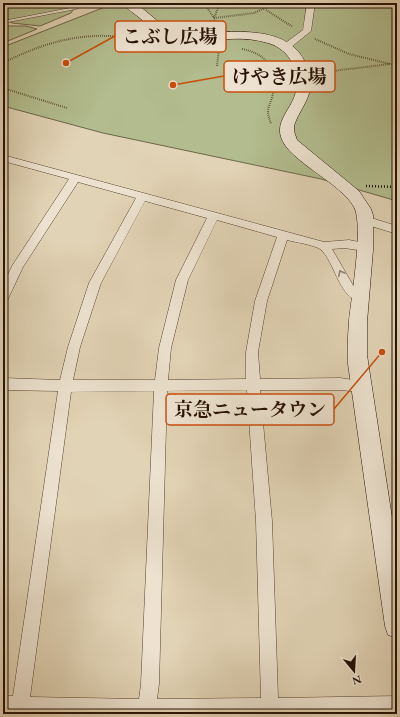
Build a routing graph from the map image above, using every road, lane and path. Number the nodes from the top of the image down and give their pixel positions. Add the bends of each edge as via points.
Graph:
1 (86, 3) edge
2 (129, 3) edge
3 (204, 3) edge
4 (220, 3) edge
5 (276, 3) edge
6 (311, 3) edge
7 (266, 10) junction
8 (214, 18) junction
9 (3, 22) edge
10 (216, 27) dead end
11 (304, 34) junction
12 (287, 46) junction
13 (213, 49) dead end
14 (219, 49) junction
15 (241, 49) dead end
16 (189, 50) dead end
17 (3, 63) edge
18 (390, 64) junction
19 (397, 65) edge
20 (217, 66) dead end
21 (274, 74) junction
22 (250, 75) dead end
23 (3, 88) edge
24 (67, 108) dead end
25 (268, 112) dead end
26 (7, 159) edge
27 (3, 170) edge
28 (75, 178) junction
29 (397, 187) edge
30 (348, 190) junction
31 (142, 197) junction
32 (213, 217) junction
33 (365, 220) junction
34 (397, 230) edge
35 (283, 236) junction
36 (324, 246) junction
37 (365, 247) junction
38 (360, 296) junction
39 (3, 298) edge
40 (252, 383) junction
41 (3, 384) edge
42 (161, 384) junction
43 (65, 386) junction
44 (361, 386) junction
45 (394, 573) edge
46 (397, 626) edge
47 (397, 705) edge
48 (14, 708) edge
49 (146, 711) edge
50 (270, 711) edge

1 - 9 lane via 76,8
2 - 12 street via 167,32 182,36 258,37
3 - 8 path
4 - 8 path
5 - 7 path
6 - 11 street
7 - 8 path via 245,16
7 - 11 path
10 - 14 path, bridge
11 - 12 street
11 - 18 path via 349,54
12 - 30 street via 298,62 303,81 302,95 292,111 287,136 293,146
13 - 14 path
14 - 20 path
15 - 21 path via 262,55 269,62
16 - 17 path via 152,45 122,37 82,36 56,41
18 - 19 path
18 - 21 path, bridge via 324,72
21 - 22 path
21 - 25 path
23 - 24 path
26 - 27 street
26 - 28 street
28 - 31 street
28 - 39 street via 18,266
29 - 30 path via 369,185
30 - 33 street via 363,210
31 - 32 street
31 - 43 street via 95,283 74,347
32 - 35 street
32 - 42 street via 182,280 165,348
33 - 34 street
33 - 37 street
35 - 36 street
35 - 40 street via 261,301 252,352
36 - 37 street via 352,243
38 -> 36 street via 350,290
37 - 38 street
38 - 44 street via 357,350
40 - 42 street
40 - 44 street
40 - 50 street via 264,521
41 - 43 street
42 - 43 street
42 - 49 street via 150,684
43 - 48 street
44 - 45 street
45 - 46 street
47 - 50 street
48 - 49 street
49 - 50 street

